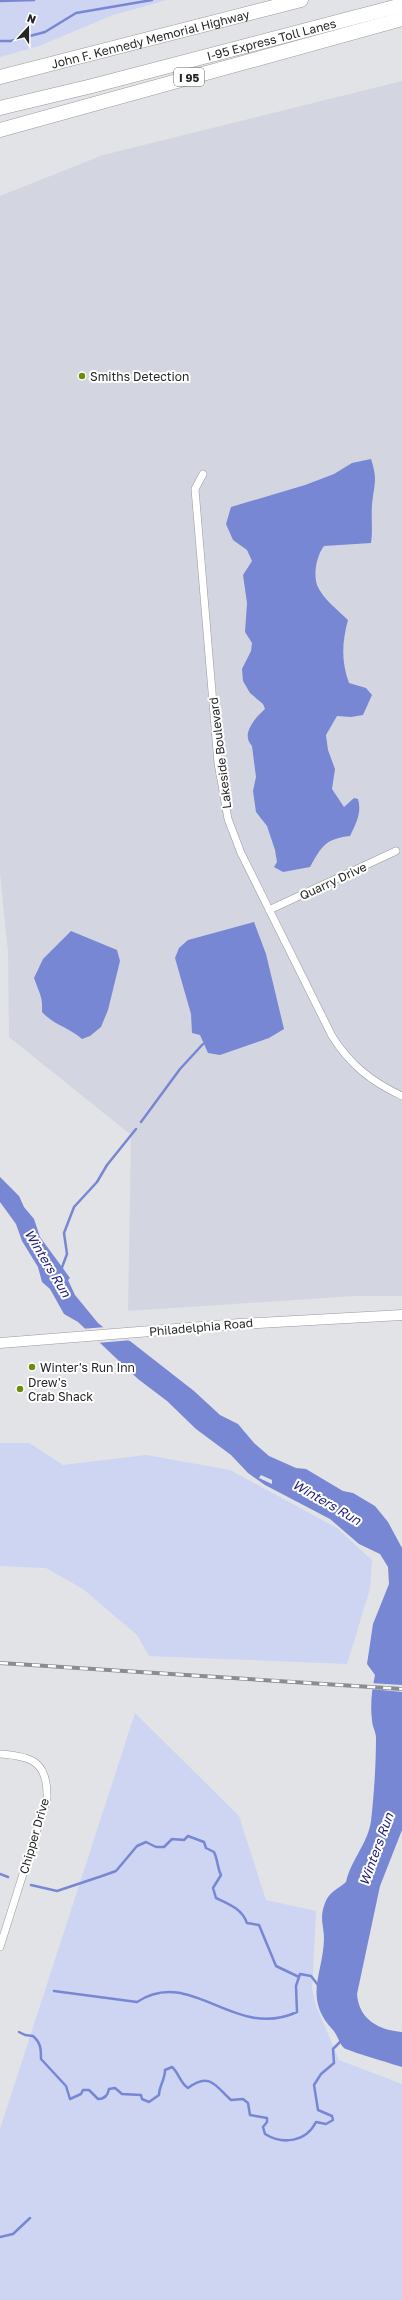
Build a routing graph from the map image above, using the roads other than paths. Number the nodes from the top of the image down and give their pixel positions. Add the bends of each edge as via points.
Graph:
1 (301, 0) edge
2 (402, 5) edge
3 (402, 20) edge
4 (0, 76) edge
5 (0, 108) edge
6 (0, 130) edge
7 (203, 474) dead end
8 (396, 851) dead end
9 (269, 910) junction
10 (402, 1096) edge
11 (402, 1314) edge
12 (0, 1343) edge
13 (0, 1754) edge
14 (2, 1932) edge
15 (0, 1947) edge

1 - 4 highway, John F. Kennedy Memorial Highway
2 - 5 highway, I-95 Express Toll Lanes
3 - 6 highway, I 95
7 - 9 street, Lakeside Boulevard via 195,489 222,794 234,838
8 - 9 street, Quarry Drive
9 - 10 street, Lakeside Boulevard via 315,1004 342,1051 364,1075
11 - 12 main road, Philadelphia Road
13 - 14 street, Chipper Drive via 20,1756 33,1761 43,1771 47,1788 46,1798
14 - 15 street, Chipper Drive

